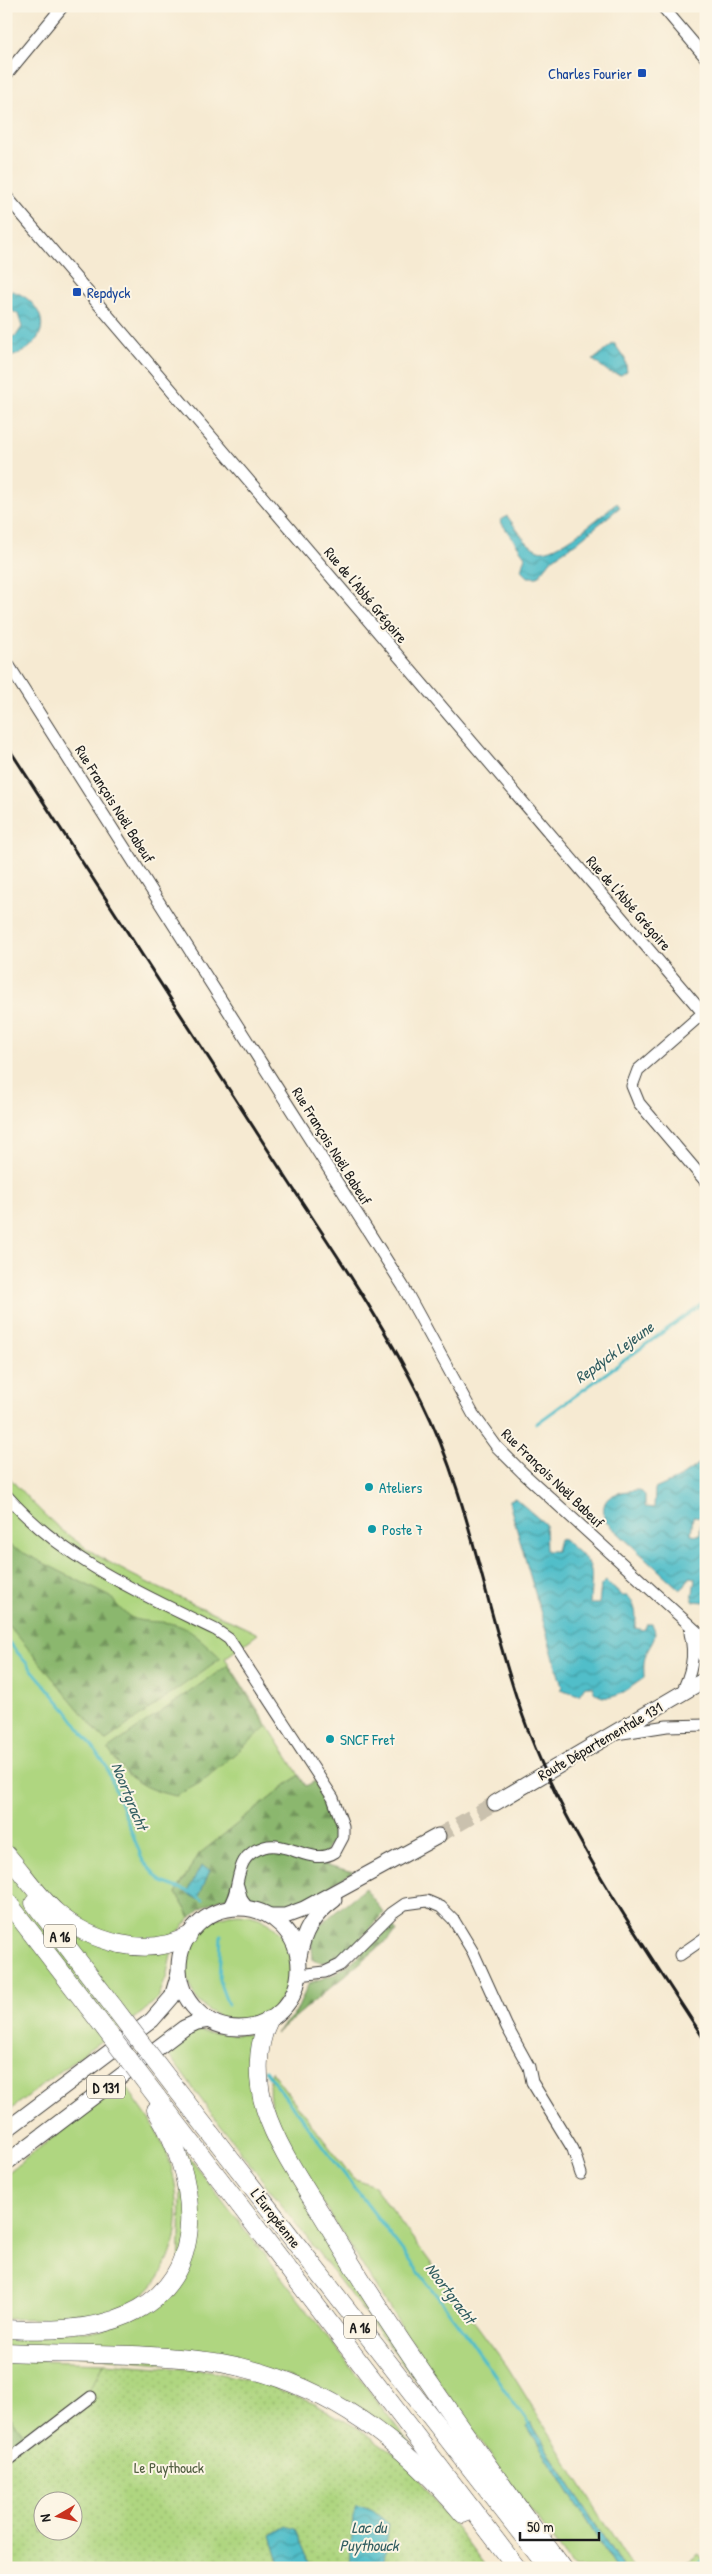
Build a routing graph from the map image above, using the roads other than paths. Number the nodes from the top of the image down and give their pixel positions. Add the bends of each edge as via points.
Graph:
1 (63, 6) edge
2 (662, 6) edge
3 (706, 58) edge
4 (6, 75) edge
5 (6, 196) edge
6 (6, 661) edge
7 (705, 1012) edge
8 (706, 1182) edge
9 (6, 1495) edge
10 (674, 1612) junction
11 (690, 1633) junction
12 (706, 1640) edge
13 (706, 1662) edge
14 (706, 1678) edge
15 (681, 1694) junction
16 (706, 1725) edge
17 (612, 1735) junction
18 (495, 1803) tunnel mouth
19 (438, 1836) tunnel mouth
20 (6, 1854) edge
21 (6, 1867) edge
22 (238, 1877) junction
23 (357, 1882) junction
24 (6, 1900) edge
25 (248, 1908) junction
26 (227, 1909) junction
27 (271, 1916) junction
28 (188, 1936) junction
29 (705, 1940) edge
30 (680, 1955) dead end
31 (299, 1959) junction
32 (179, 1972) junction
33 (299, 1975) junction
34 (209, 2020) junction
35 (269, 2020) junction
36 (153, 2099) junction
37 (6, 2130) edge
38 (6, 2163) edge
39 (581, 2174) dead end
40 (6, 2329) edge
41 (6, 2352) edge
42 (91, 2398) dead end
43 (6, 2462) edge
44 (505, 2568) edge
45 (517, 2568) edge
46 (548, 2568) edge
47 (563, 2568) edge

1 - 4 street
2 - 3 street
5 - 7 street, Rue de l'Abbé Grégoire
6 - 10 street, Rue François Noël Babeuf via 395,1273 482,1427 523,1473
7 - 8 street, Rue de l'Abbé Grégoire via 635,1073 632,1086 642,1107
9 - 22 street via 36,1525 74,1555 229,1639 326,1784 343,1826 343,1837 335,1852 319,1857 276,1846 266,1847 246,1858
10 - 11 street, Rue François Noël Babeuf
10 - 12 street, Rue François Noël Babeuf
11 - 13 street, Rue François Noël Babeuf
11 - 15 street via 693,1660
14 - 15 main road, Route Départementale 131
15 - 17 main road, Route Départementale 131
16 - 17 street via 658,1727
17 - 18 main road, Route Départementale 131
19 - 23 main road
20 - 28 highway via 54,1910 85,1931 118,1943 144,1947 165,1946
21 - 46 highway, L'Européenne / A 16, bridge
22 - 25 street via 240,1896
22 - 26 street via 234,1898
23 - 27 main road via 299,1911
23 - 31 main road via 310,1922
24 - 36 highway, L'Européenne / A 16, bridge
25 - 26 main road
25 - 27 main road
26 - 28 main road via 202,1920
27 - 31 main road via 290,1936
28 - 32 main road via 180,1955
29 - 30 street
31 - 33 main road
32 - 34 main road via 188,2000
32 - 37 main road, D 131 via 172,1996 152,2020
33 - 35 main road via 289,2001
33 - 39 street via 325,1972 340,1965 405,1904 427,1901 442,1907 473,1952 507,2027 529,2066 532,2082 574,2149
34 - 35 main road via 237,2028
34 - 38 main road, D 131 via 184,2028
35 - 47 highway via 260,2055 260,2081 265,2109 279,2142 353,2267 429,2384
36 - 40 highway via 178,2151 188,2195 187,2241 173,2275 146,2305 113,2320 68,2327
36 - 45 highway, L'Européenne / A 16
41 - 44 highway via 194,2360 249,2369 307,2389 361,2419 402,2449 448,2497
42 - 43 street

